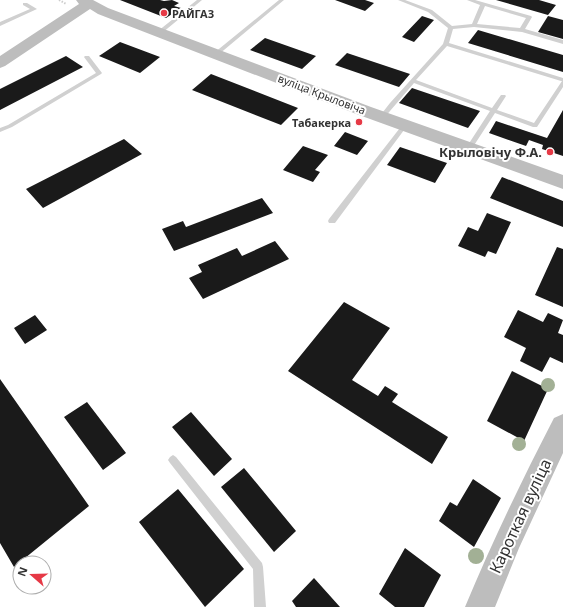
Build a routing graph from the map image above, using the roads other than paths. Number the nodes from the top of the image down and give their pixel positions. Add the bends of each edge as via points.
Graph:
1 (200, 0) edge
2 (282, 0) edge
3 (400, 0) edge
4 (468, 0) edge
5 (86, 2) edge
6 (25, 4) dead end
7 (483, 4) junction
8 (0, 24) edge
9 (474, 25) junction
10 (450, 28) junction
11 (522, 30) junction
12 (160, 32) junction
13 (563, 42) edge
14 (446, 44) junction
15 (216, 54) junction
16 (86, 57) dead end
17 (0, 63) edge
18 (563, 80) edge
19 (413, 81) junction
20 (563, 83) edge
21 (503, 96) dead end
22 (494, 110) junction
23 (382, 117) junction
24 (405, 125) junction
25 (0, 130) edge
26 (469, 148) junction
27 (563, 182) edge
28 (332, 221) dead end
29 (563, 426) edge
30 (173, 460) dead end
31 (260, 607) edge
32 (480, 607) edge

1 - 12 lane
2 - 15 lane
3 - 10 lane via 430,11
4 - 7 lane
5 - 12 main road, вуліца Крыловіча
5 - 17 main road
6 - 8 lane via 34,9
7 - 9 lane
7 - 11 lane via 529,17
9 - 10 lane
9 - 11 lane
10 - 14 lane
11 - 13 lane
12 - 15 main road, вуліца Крыловіча
14 - 18 lane
14 - 19 lane
15 - 23 main road, вуліца Крыловіча
16 - 25 lane via 99,73
19 - 22 lane
19 - 23 lane
20 - 22 lane via 535,126
21 - 22 lane
22 - 26 lane
23 - 24 main road, вуліца Крыловіча
24 - 26 main road, вуліца Крыловіча
24 - 28 lane
26 - 27 main road, вуліца Крыловіча
29 - 32 main road, Кароткая вуліца via 522,509
30 - 31 lane via 258,567

